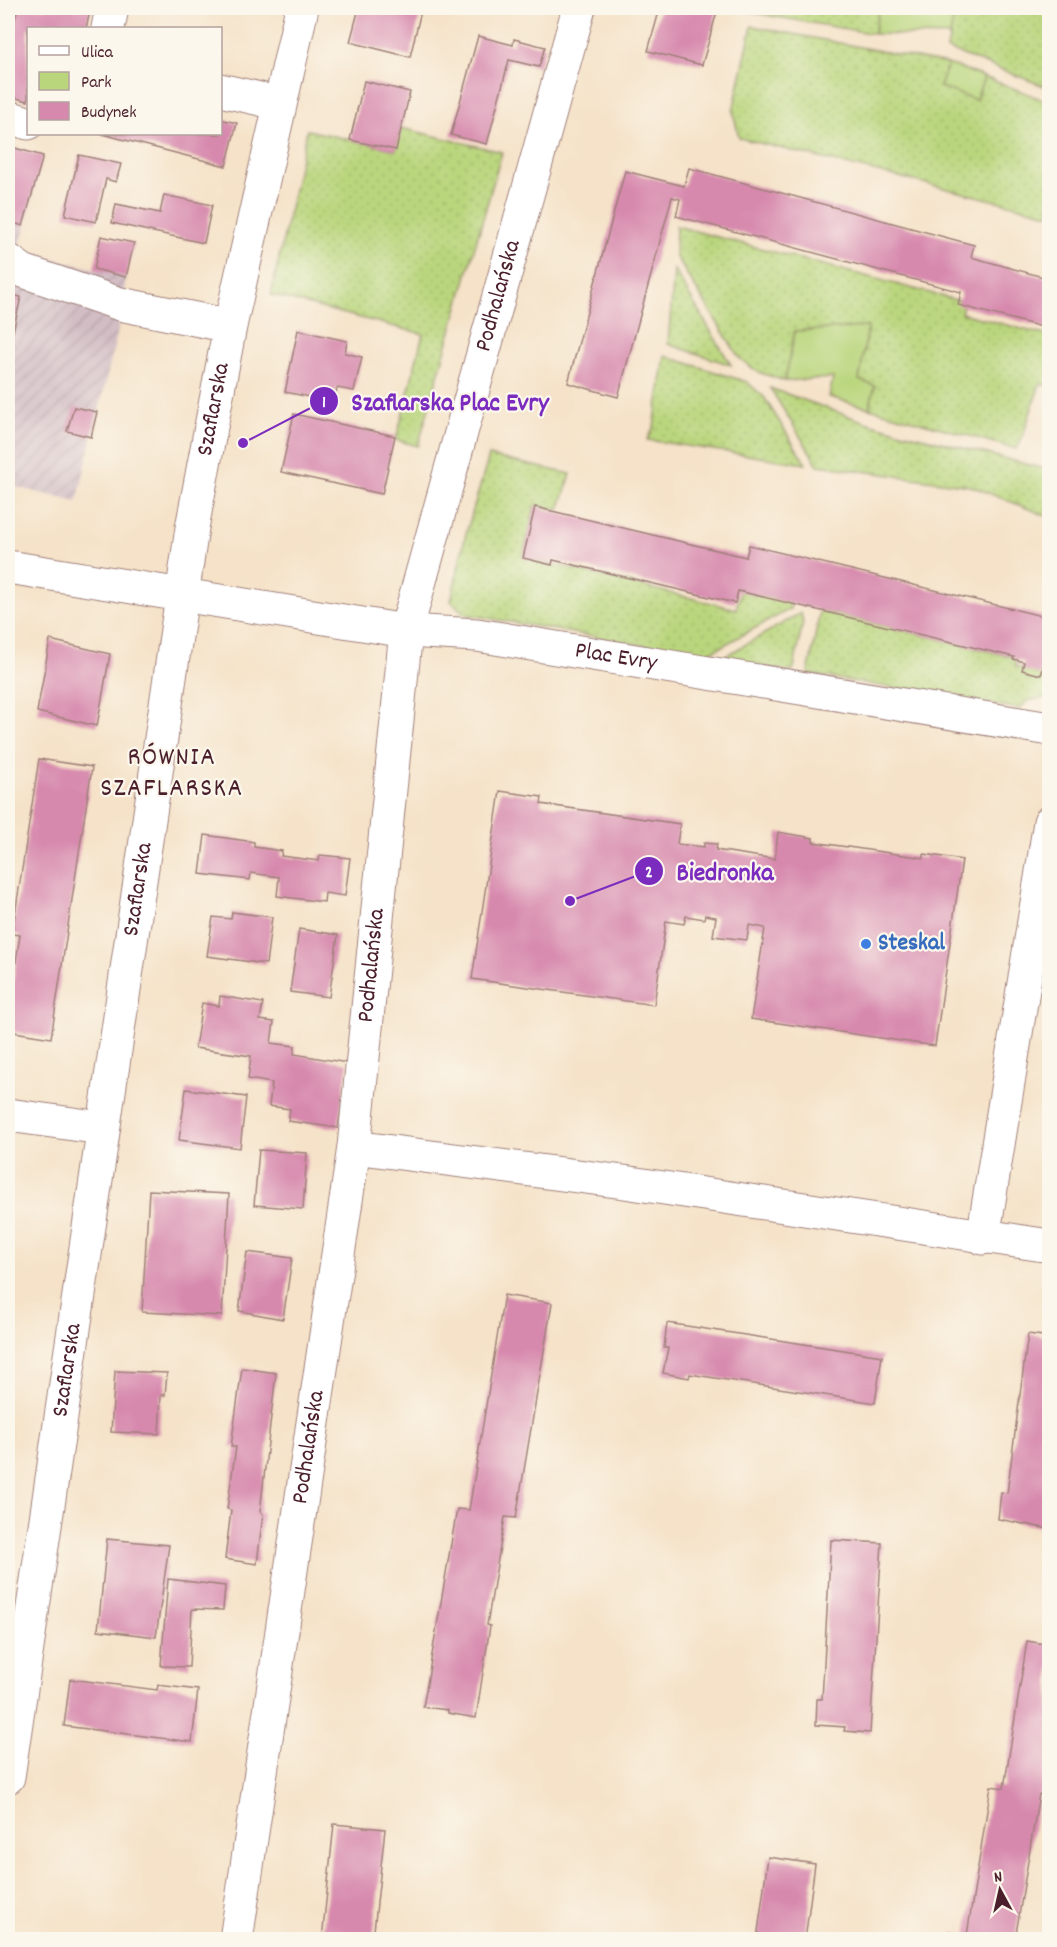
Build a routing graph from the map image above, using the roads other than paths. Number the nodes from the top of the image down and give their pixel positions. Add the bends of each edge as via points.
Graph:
1 (112, 8) edge
2 (302, 8) edge
3 (579, 8) edge
4 (108, 27) edge
5 (222, 90) edge
6 (279, 103) junction
7 (8, 117) edge
8 (27, 123) edge
9 (8, 260) edge
10 (230, 326) junction
11 (8, 567) edge
12 (182, 594) junction
13 (406, 631) junction
14 (1050, 729) edge
15 (1050, 822) edge
16 (8, 1115) edge
17 (102, 1128) junction
18 (354, 1147) junction
19 (983, 1238) junction
20 (1050, 1246) edge
21 (15, 1673) edge
22 (8, 1777) edge
23 (236, 1940) edge

1 - 4 street
2 - 6 street, Szaflarska
3 - 13 street, Podhalańska
5 - 6 street
6 - 10 street, Szaflarska
7 - 8 street
9 - 10 street via 23,271 120,304
10 - 12 street, Szaflarska
11 - 12 street, Plac Evry
12 - 13 street, Plac Evry
12 - 17 street, Szaflarska
13 - 14 street, Plac Evry via 477,635
13 - 18 street, Podhalańska
15 - 19 street
16 - 17 street
17 - 21 street, Szaflarska
18 - 19 street via 624,1182
18 - 23 street, Podhalańska
19 - 20 street
21 - 22 street, Szaflarska

